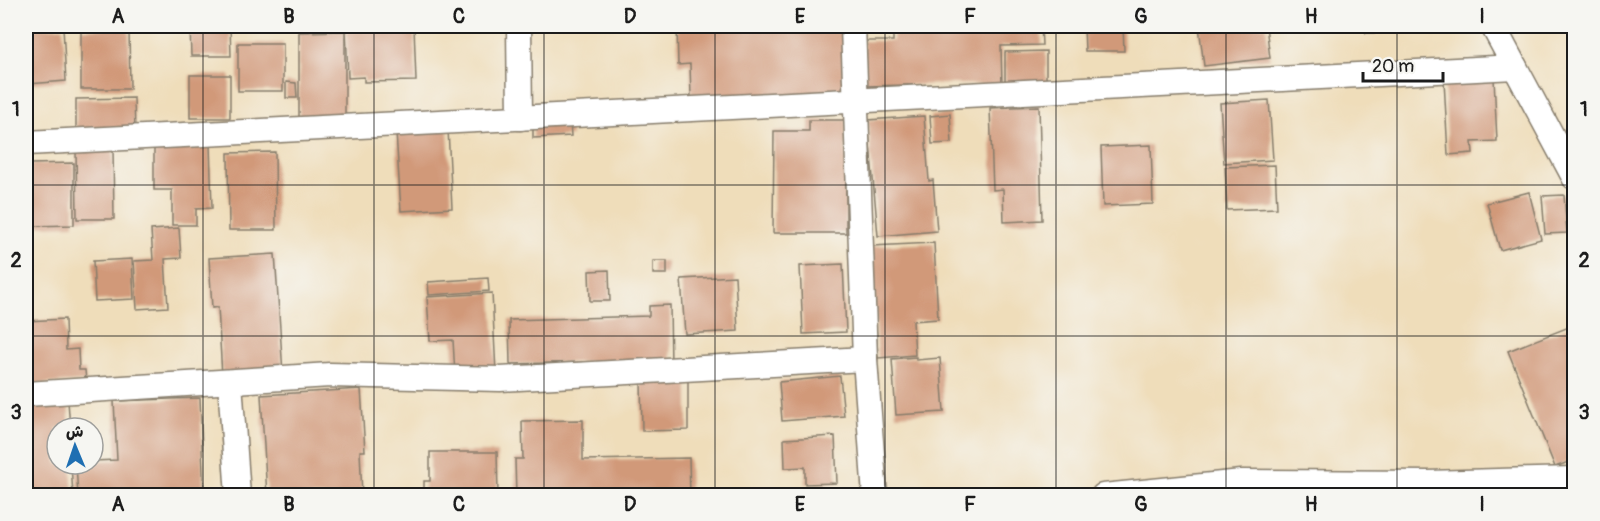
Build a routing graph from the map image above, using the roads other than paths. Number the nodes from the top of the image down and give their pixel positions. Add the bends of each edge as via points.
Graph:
1 (519, 26) edge
2 (854, 26) edge
3 (1493, 26) edge
4 (1515, 67) junction
5 (855, 100) junction
6 (520, 118) junction
7 (26, 143) edge
8 (1575, 177) edge
9 (865, 359) junction
10 (230, 382) junction
11 (26, 394) edge
12 (1575, 479) edge
13 (1324, 489) edge
14 (1429, 489) edge
15 (1167, 493) edge
16 (238, 495) edge
17 (875, 495) edge
18 (1103, 495) edge

1 - 6 street
2 - 5 street
3 - 4 street
4 - 5 street
4 - 8 street
5 - 6 street
5 - 9 street
6 - 7 street
9 - 10 street via 500,379 330,375
9 - 17 street
10 - 11 street
10 - 16 street
12 - 14 street
13 - 14 street
13 - 15 street via 1242,482
15 - 18 street

